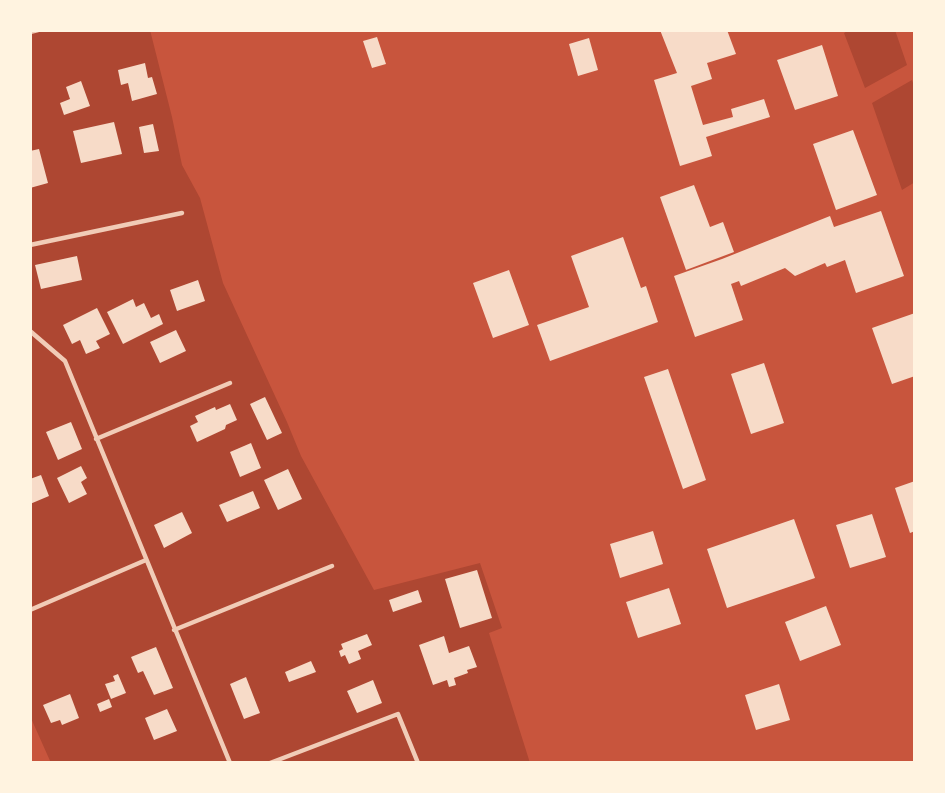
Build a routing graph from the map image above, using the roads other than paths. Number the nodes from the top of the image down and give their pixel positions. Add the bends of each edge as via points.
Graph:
1 (38, 30) edge
2 (30, 32) edge
3 (182, 213) dead end
4 (30, 245) edge
5 (30, 331) edge
6 (230, 383) dead end
7 (96, 439) junction
8 (146, 560) junction
9 (332, 566) dead end
10 (30, 610) edge
11 (174, 630) junction
12 (230, 763) edge
13 (270, 763) edge
14 (418, 763) edge

1 - 2 lane
3 - 4 lane
5 - 7 lane via 65,361
6 - 7 lane
7 - 8 lane
8 - 10 lane
8 - 11 lane
9 - 11 lane
11 - 12 lane
13 - 14 lane via 398,714

